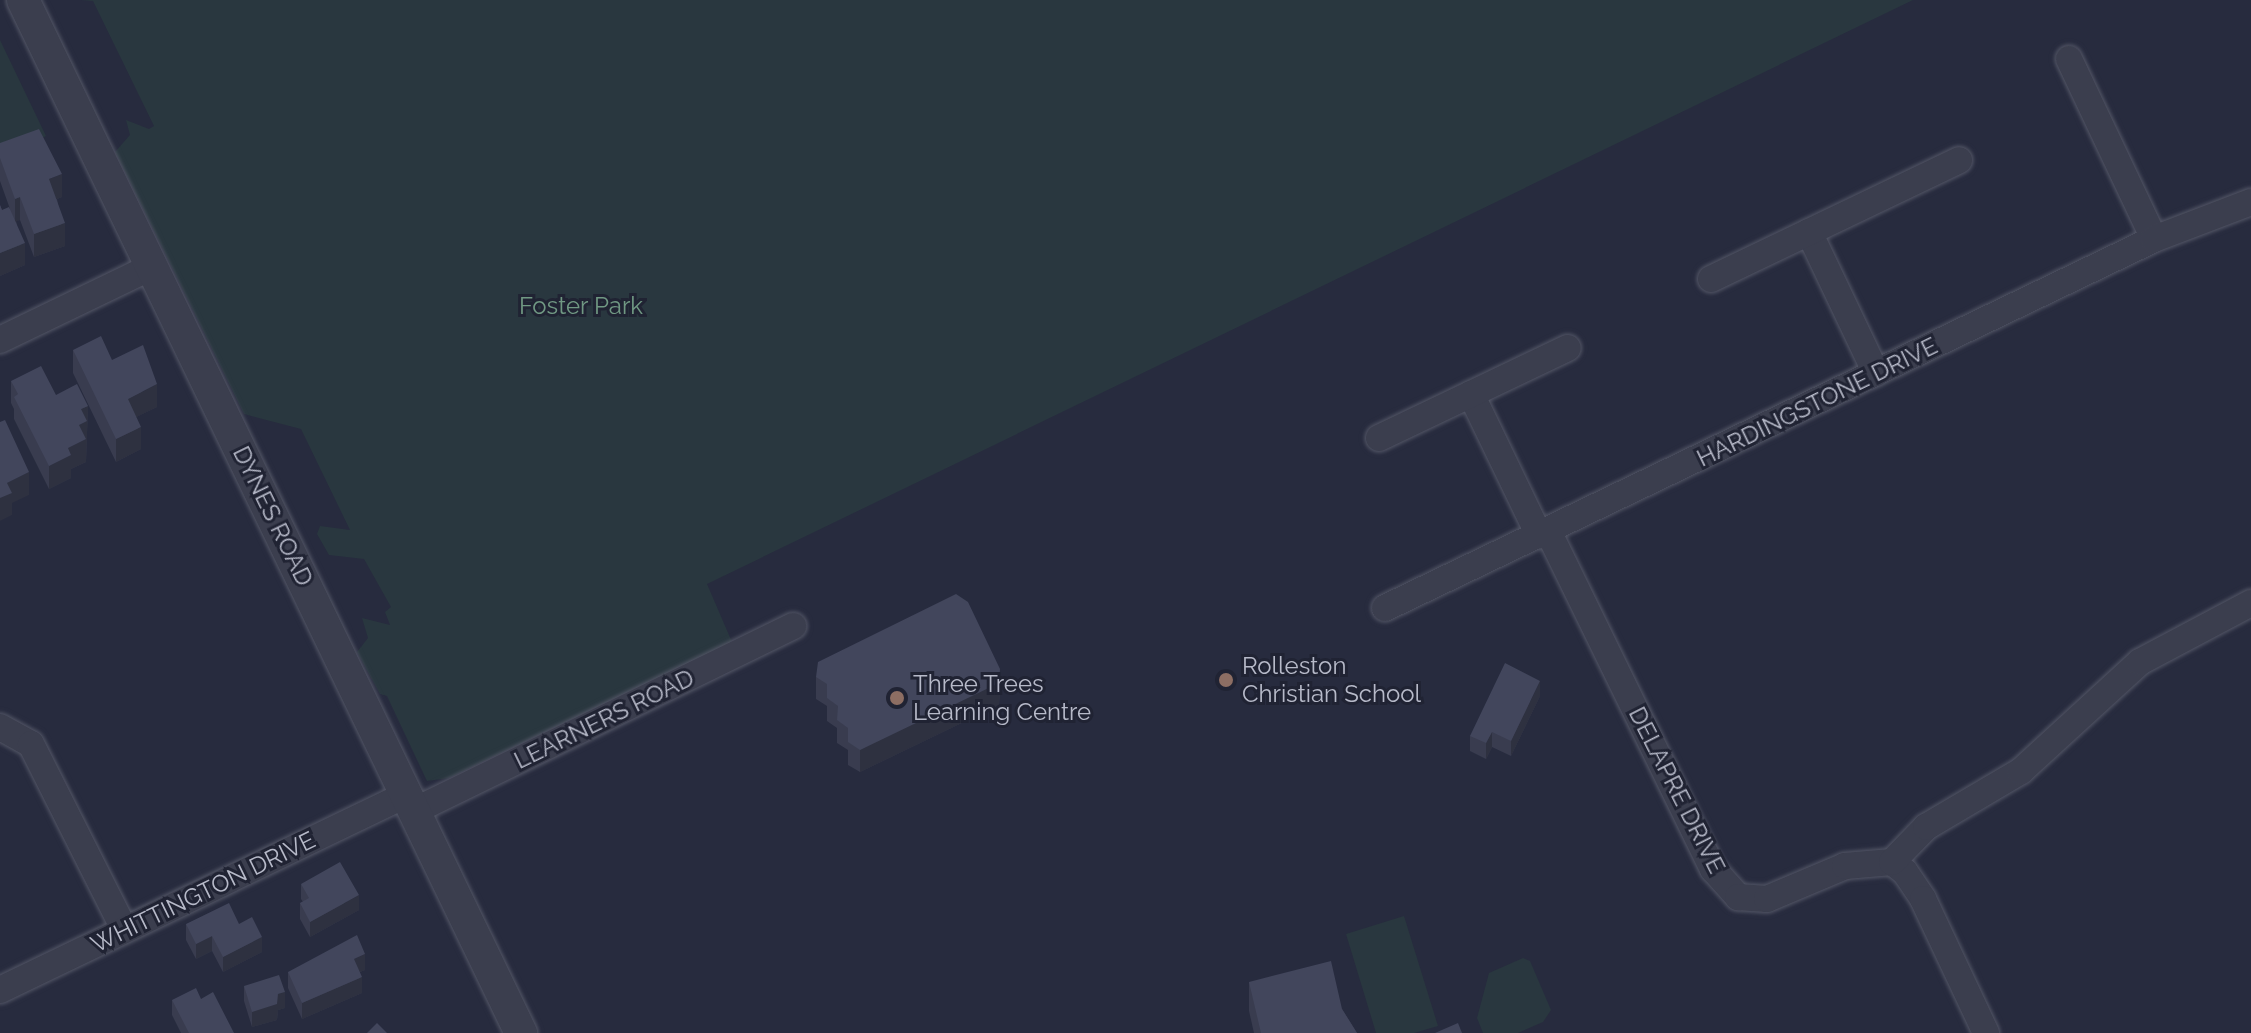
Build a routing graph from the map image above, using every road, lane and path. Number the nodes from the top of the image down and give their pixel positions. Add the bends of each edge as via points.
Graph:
1 (23, 0) edge
2 (2069, 59) dead end
3 (1959, 160) dead end
4 (2251, 202) edge
5 (1809, 232) junction
6 (2154, 239) junction
7 (151, 267) junction
8 (1711, 279) dead end
9 (0, 340) edge
10 (1568, 348) dead end
11 (1876, 373) junction
12 (1471, 394) junction
13 (1379, 438) dead end
14 (1543, 533) junction
15 (2251, 603) edge
16 (1385, 608) dead end
17 (793, 626) dead end
18 (0, 727) edge
19 (410, 803) junction
20 (1892, 862) junction
21 (124, 929) junction
22 (0, 990) edge
23 (521, 1033) edge
24 (1986, 1033) edge

1 - 7 street, DYNES ROAD
2 - 6 street
3 - 5 street
4 - 6 street, HARDINGSTONE DRIVE
5 - 8 street
5 - 11 street
6 - 11 street, HARDINGSTONE DRIVE
7 - 9 street
7 - 19 street, DYNES ROAD
10 - 12 street
11 - 14 street, HARDINGSTONE DRIVE
12 - 13 street
12 - 14 street, DELAPRE DRIVE
14 - 16 street, HARDINGSTONE DRIVE
14 - 20 street, DELAPRE DRIVE via 1713,869 1738,897 1767,899 1845,866
15 - 20 street via 2140,662 2021,771 1926,827
17 - 19 street, LEARNERS ROAD
18 - 21 street via 31,744
19 - 21 street, WHITTINGTON DRIVE
19 - 23 street, DYNES ROAD
20 - 24 street via 1923,899
21 - 22 street, WHITTINGTON DRIVE

